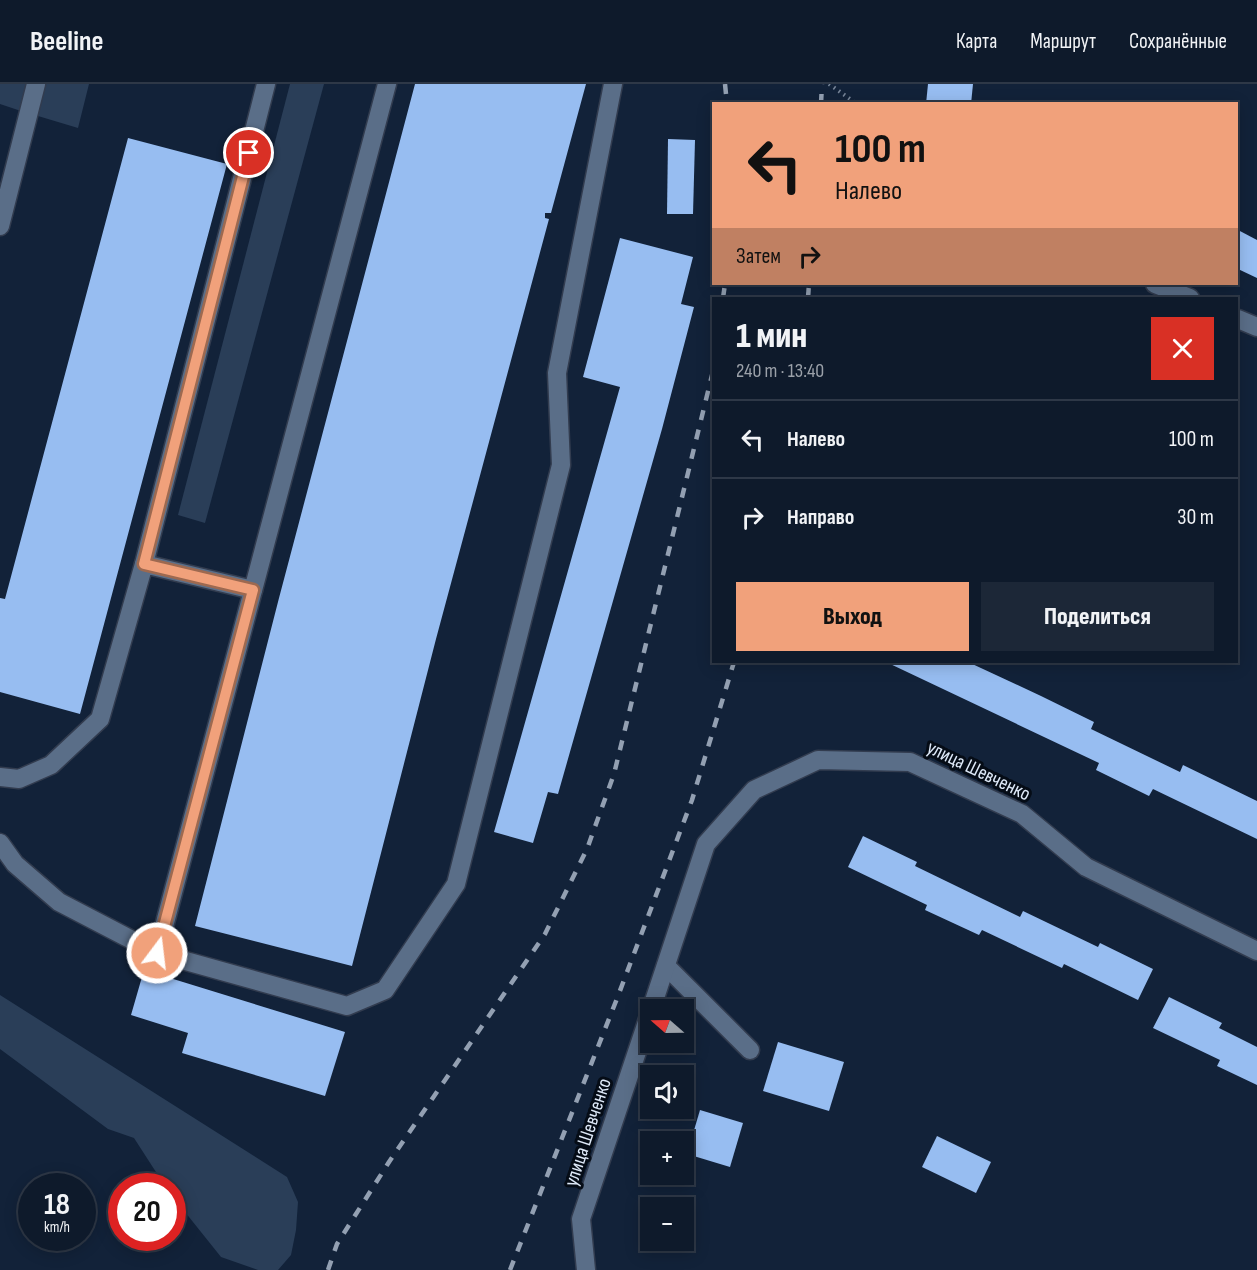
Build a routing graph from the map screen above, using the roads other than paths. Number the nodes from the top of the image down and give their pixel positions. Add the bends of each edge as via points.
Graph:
1 (36, 84) edge
2 (266, 84) edge
3 (387, 84) edge
4 (613, 84) edge
5 (0, 226) edge
6 (1158, 285) edge
7 (1188, 297) edge
8 (1238, 319) edge
9 (1257, 327) edge
10 (144, 564) junction
11 (253, 590) junction
12 (0, 777) edge
13 (0, 843) edge
14 (1257, 951) edge
15 (157, 953) junction
16 (666, 966) junction
17 (655, 999) edge
18 (640, 1043) edge
19 (750, 1050) dead end
20 (586, 1270) edge

1 - 5 street
2 - 10 street
3 - 11 street
4 - 15 street via 557,373 561,465 456,884 385,990 347,1006
6 - 7 street
8 - 9 street
10 - 11 street
10 - 12 street via 100,719 51,765 19,779
11 - 15 street
13 - 15 street via 15,864 59,902
14 - 16 street, улица Шевченко via 1086,867 1022,814 910,762 818,759 754,790 706,844
16 - 17 street, улица Шевченко
16 - 19 street
18 - 20 street, улица Шевченко via 581,1219

